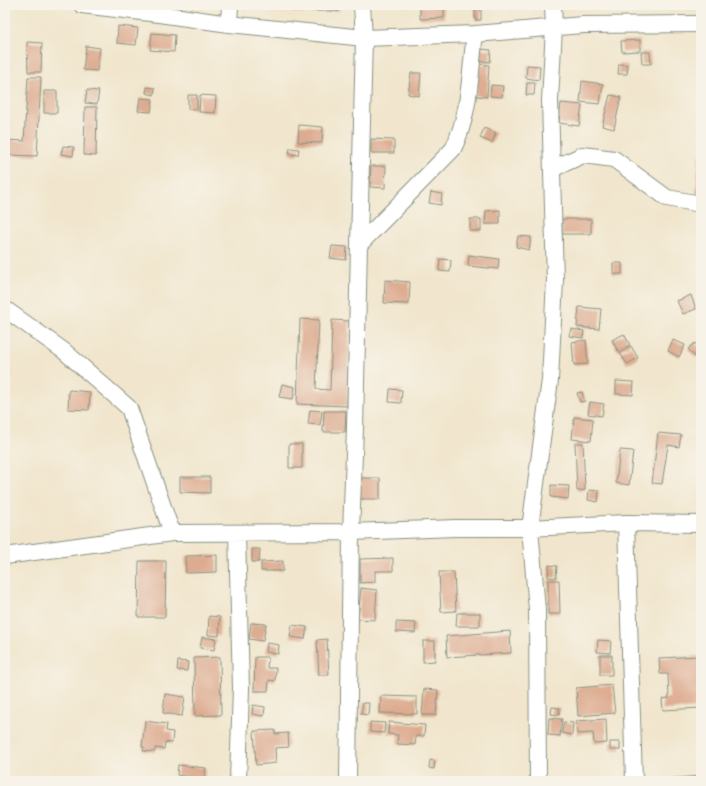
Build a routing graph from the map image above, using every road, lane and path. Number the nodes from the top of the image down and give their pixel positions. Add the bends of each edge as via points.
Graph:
1 (82, 5) edge
2 (230, 5) edge
3 (362, 5) edge
4 (553, 5) edge
5 (159, 9) edge
6 (229, 24) junction
7 (701, 24) edge
8 (554, 28) junction
9 (475, 34) junction
10 (364, 38) junction
11 (552, 168) junction
12 (701, 204) edge
13 (359, 245) junction
14 (5, 309) edge
15 (626, 523) junction
16 (701, 524) edge
17 (530, 528) junction
18 (351, 532) junction
19 (172, 533) junction
20 (238, 533) junction
21 (5, 556) edge
22 (238, 781) edge
23 (348, 781) edge
24 (538, 781) edge
25 (634, 781) edge

1 - 5 street
2 - 6 street
3 - 10 street
4 - 8 street
5 - 6 street
6 - 10 street
7 - 8 street
8 - 9 street
8 - 11 street via 550,100
9 - 10 street
9 - 13 street via 465,117 453,149
10 - 13 street
11 - 12 street via 583,155 614,159 667,198
11 - 17 street via 555,280 550,380
13 - 18 street
14 - 19 street via 64,351 129,408
15 - 16 street
15 - 17 street
15 - 25 street
17 - 18 street
17 - 24 street via 537,610
18 - 20 street
18 - 23 street
19 - 20 street
19 - 21 street
20 - 22 street via 241,688

